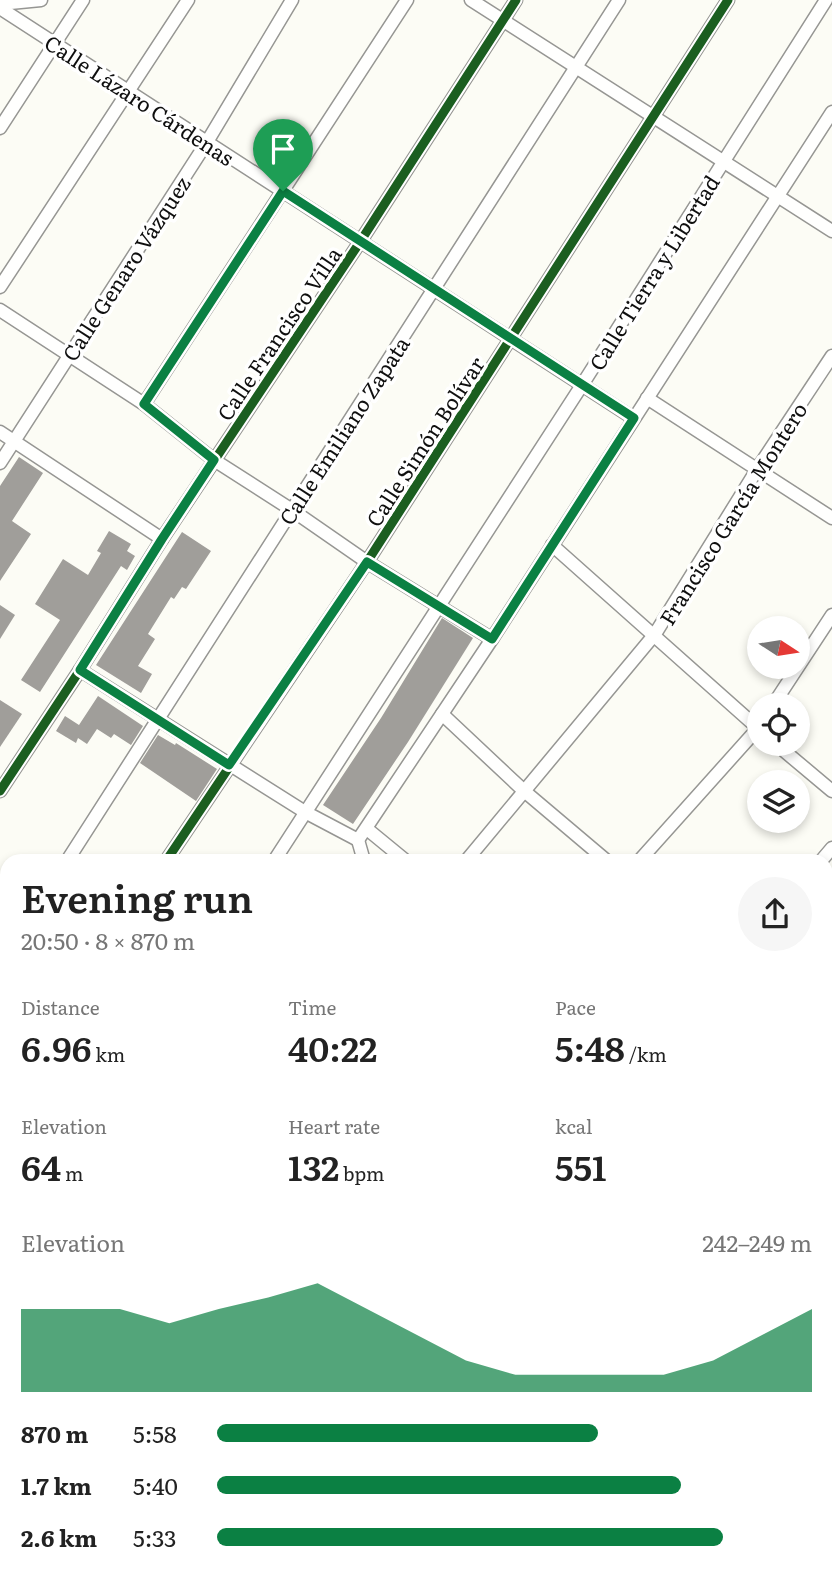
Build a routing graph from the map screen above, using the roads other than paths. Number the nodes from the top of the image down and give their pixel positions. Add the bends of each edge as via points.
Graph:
1 (41, 0) edge
2 (83, 0) edge
3 (188, 0) edge
4 (292, 0) edge
5 (407, 0) edge
6 (471, 0) edge
7 (516, 0) edge
8 (619, 0) edge
9 (728, 0) edge
10 (826, 0) edge
11 (0, 6) edge
12 (503, 20) junction
13 (55, 44) junction
14 (576, 67) junction
15 (128, 91) junction
16 (832, 112) edge
17 (653, 117) junction
18 (0, 128) edge
19 (207, 142) junction
20 (722, 161) junction
21 (283, 191) junction
22 (778, 197) junction
23 (832, 231) edge
24 (360, 242) junction
25 (0, 287) edge
26 (433, 289) junction
27 (0, 310) edge
28 (510, 339) junction
29 (69, 355) junction
30 (832, 356) edge
31 (582, 385) junction
32 (647, 398) junction
33 (144, 404) junction
34 (634, 418) junction
35 (0, 432) edge
36 (14, 441) junction
37 (214, 460) junction
38 (0, 463) edge
39 (758, 468) junction
40 (292, 510) junction
41 (832, 518) edge
42 (162, 539) junction
43 (552, 545) junction
44 (367, 562) junction
45 (439, 606) junction
46 (832, 615) edge
47 (655, 634) junction
48 (492, 639) junction
49 (80, 670) junction
50 (781, 693) edge
51 (442, 714) junction
52 (747, 717) edge
53 (157, 720) junction
54 (747, 741) edge
55 (790, 756) edge
56 (229, 765) junction
57 (523, 790) junction
58 (0, 791) edge
59 (832, 791) edge
60 (305, 812) junction
61 (367, 829) junction
62 (358, 840) junction
63 (71, 854) edge
64 (171, 854) edge
65 (278, 854) edge
66 (362, 854) edge
67 (397, 854) edge
68 (472, 854) edge
69 (599, 854) edge
70 (645, 854) edge

1 - 11 street
2 - 13 street
3 - 15 street
4 - 19 street, Calle Genaro Vázquez
5 - 21 street
6 - 12 street
7 - 12 street, Calle Francisco Villa
8 - 14 street, Calle Emiliano Zapata
9 - 17 street, Calle Simón Bolívar
10 - 20 street, Calle Tierra y Libertad
11 - 13 street, Calle Lázaro Cárdenas
12 - 14 street
12 - 24 street, Calle Francisco Villa
13 - 15 street, Calle Lázaro Cárdenas
13 - 18 street
14 - 17 street
14 - 26 street, Calle Emiliano Zapata
15 - 19 street, Calle Lázaro Cárdenas
15 - 25 street
16 - 22 street
17 - 20 street
17 - 28 street, Calle Simón Bolívar
19 - 21 street, Calle Lázaro Cárdenas
19 - 29 street, Calle Genaro Vázquez
20 - 22 street
20 - 31 street, Calle Tierra y Libertad
21 - 24 street, Calle Lázaro Cárdenas
21 - 33 street
22 - 23 street
22 - 32 street
24 - 26 street, Calle Lázaro Cárdenas
24 - 37 street, Calle Francisco Villa
26 - 28 street, Calle Lázaro Cárdenas
26 - 40 street, Calle Emiliano Zapata
27 - 29 street
28 - 31 street, Calle Lázaro Cárdenas
28 - 44 street, Calle Simón Bolívar
29 - 33 street
29 - 36 street, Calle Genaro Vázquez
30 - 39 street, Francisco García Montero
31 - 34 street, Calle Lázaro Cárdenas
31 - 45 street, Calle Tierra y Libertad
32 - 34 street
32 - 39 street
33 - 37 street
34 - 43 street
35 - 36 street
36 - 38 street, Calle Genaro Vázquez
36 - 42 street
37 - 40 street
37 - 42 street, Calle Francisco Villa
39 - 41 street
39 - 47 street, Francisco García Montero
40 - 44 street
40 - 53 street, Calle Emiliano Zapata
42 - 49 street, Calle Francisco Villa
43 - 47 street
43 - 48 street
44 - 45 street
44 - 56 street, Calle Simón Bolívar
45 - 48 street
45 - 60 street, Calle Tierra y Libertad
46 - 50 street
47 - 52 street
47 - 57 street, Francisco García Montero
48 - 51 street
49 - 53 street
49 - 58 street, Calle Francisco Villa
51 - 57 street
51 - 61 street
53 - 56 street
53 - 63 street, Calle Emiliano Zapata
54 - 70 street
55 - 59 street
56 - 60 street
56 - 64 street, Calle Simón Bolívar
57 - 68 street, Francisco García Montero
57 - 69 street
60 - 62 street
60 - 65 street, Calle Tierra y Libertad
61 - 62 street
61 - 67 street
62 - 66 street

